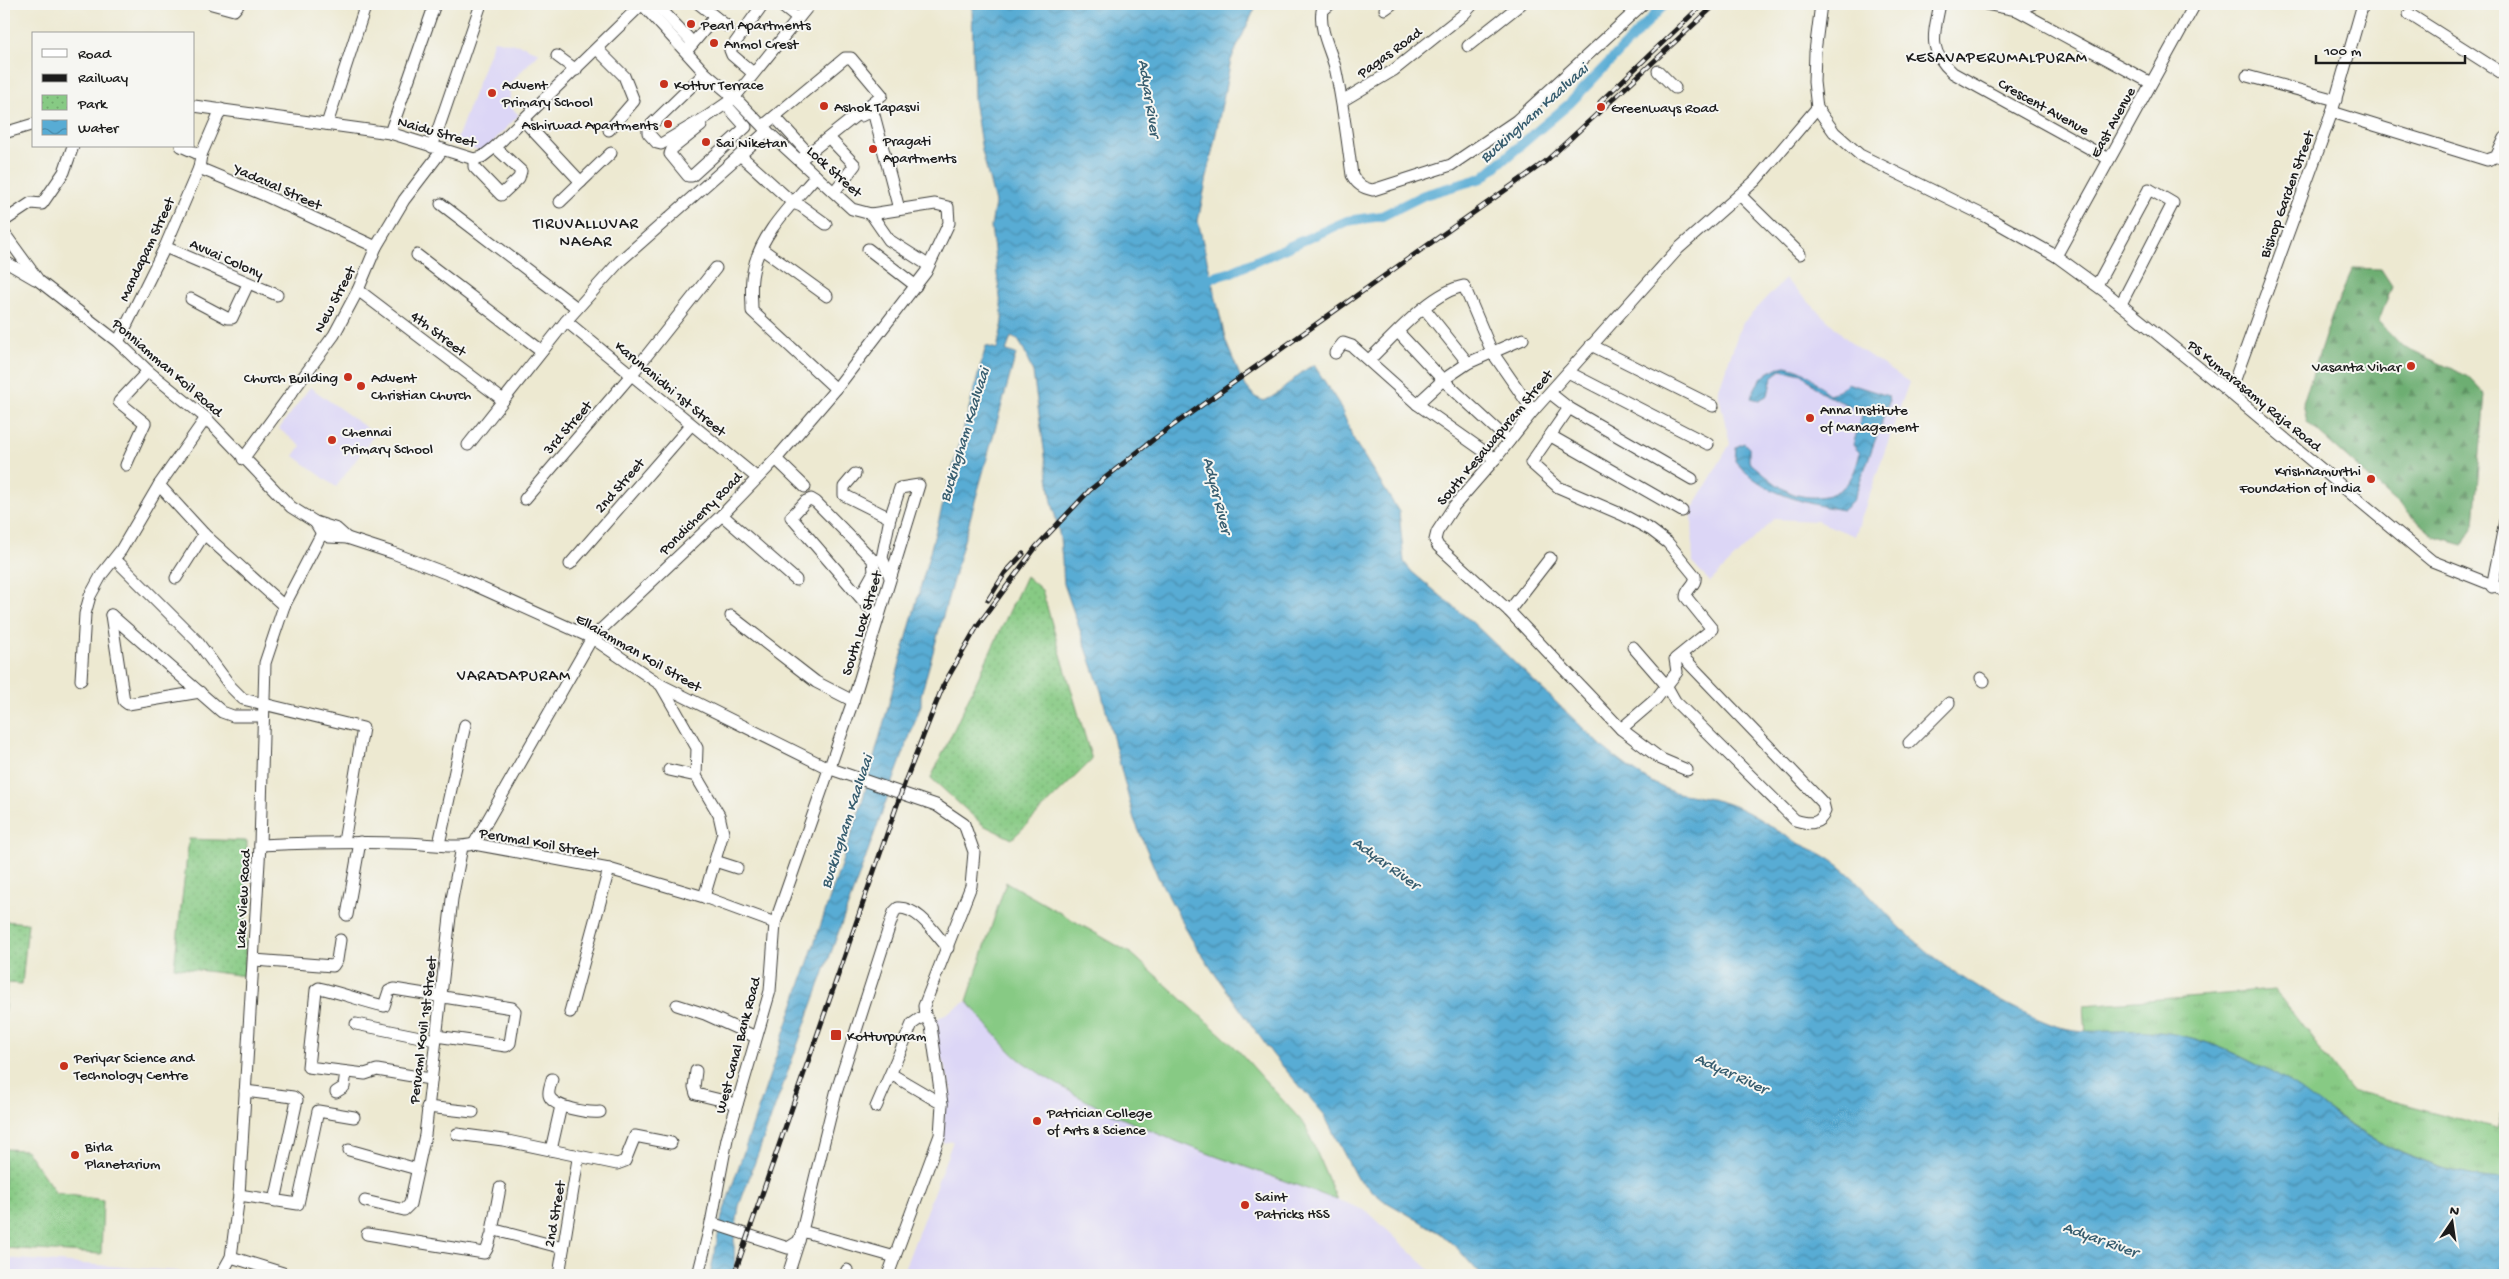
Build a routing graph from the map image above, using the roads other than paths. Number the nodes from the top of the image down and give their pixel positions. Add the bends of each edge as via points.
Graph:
1 (212, 4) edge
2 (239, 4) edge
3 (366, 4) edge
4 (435, 4) edge
5 (480, 4) edge
6 (642, 4) edge
7 (656, 4) edge
8 (699, 4) edge
9 (763, 4) edge
10 (779, 4) edge
11 (810, 4) edge
12 (1473, 4) edge
13 (1521, 4) edge
14 (1643, 4) edge
15 (1821, 4) edge
16 (1940, 4) edge
17 (1986, 4) edge
18 (2032, 4) edge
19 (2195, 4) edge
20 (2363, 4) edge
21 (1328, 5) edge
22 (2017, 10) junction
23 (2409, 14) dead end
24 (715, 17) junction
25 (798, 19) junction
26 (727, 26) dead end
27 (690, 46) junction
28 (1468, 46) dead end
29 (597, 49) junction
30 (557, 56) dead end
31 (576, 70) junction
32 (1658, 71) dead end
33 (705, 73) junction
34 (753, 73) junction
35 (2505, 75) edge
36 (2247, 76) dead end
37 (2151, 84) junction
38 (1675, 88) dead end
39 (2336, 100) junction
40 (732, 101) junction
41 (1342, 101) junction
42 (195, 106) edge
43 (1817, 108) junction
44 (221, 109) junction
45 (2332, 112) junction
46 (774, 117) junction
47 (523, 120) junction
48 (327, 124) junction
49 (32, 125) edge
50 (746, 127) junction
51 (764, 127) junction
52 (609, 130) dead end
53 (4, 133) edge
54 (390, 133) junction
55 (2505, 138) edge
56 (833, 142) junction
57 (494, 147) junction
58 (72, 148) edge
59 (185, 148) edge
60 (438, 148) junction
61 (611, 153) dead end
62 (201, 155) junction
63 (740, 155) junction
64 (474, 159) junction
65 (2109, 159) junction
66 (805, 160) junction
67 (199, 168) junction
68 (816, 176) junction
69 (581, 182) junction
70 (834, 192) junction
71 (1741, 196) junction
72 (560, 202) dead end
73 (793, 203) junction
74 (441, 204) dead end
75 (948, 207) joint
76 (898, 209) junction
77 (871, 214) junction
78 (4, 221) edge
79 (826, 224) dead end
80 (4, 233) edge
81 (165, 247) junction
82 (376, 247) junction
83 (762, 249) junction
84 (868, 249) dead end
85 (1800, 254) dead end
86 (417, 255) dead end
87 (2056, 256) junction
88 (4, 261) edge
89 (928, 265) junction
90 (716, 268) dead end
91 (39, 281) junction
92 (248, 284) junction
93 (916, 286) junction
94 (2097, 286) junction
95 (358, 290) junction
96 (277, 295) dead end
97 (827, 296) dead end
98 (191, 299) dead end
99 (2121, 304) junction
100 (577, 308) junction
101 (1424, 308) junction
102 (566, 321) junction
103 (1398, 332) junction
104 (1523, 338) dead end
105 (118, 342) junction
106 (1591, 345) junction
107 (542, 351) junction
108 (1492, 352) junction
109 (1335, 353) dead end
110 (1369, 360) junction
111 (1468, 363) junction
112 (148, 371) junction
113 (1568, 372) junction
114 (632, 374) junction
115 (1443, 380) junction
116 (836, 389) junction
117 (1550, 393) junction
118 (2230, 393) junction
119 (502, 400) junction
120 (1417, 404) junction
121 (1713, 406) dead end
122 (1569, 408) junction
123 (1533, 410) junction
124 (206, 418) junction
125 (691, 425) junction
126 (1551, 436) junction
127 (1509, 441) junction
128 (1708, 444) dead end
129 (468, 445) dead end
130 (243, 459) junction
131 (1495, 459) junction
132 (778, 461) junction
133 (126, 465) dead end
134 (855, 474) dead end
135 (756, 477) junction
136 (1692, 478) dead end
137 (159, 484) junction
138 (805, 487) dead end
139 (524, 499) dead end
140 (1682, 511) dead end
141 (722, 515) junction
142 (890, 518) junction
143 (2505, 521) edge
144 (315, 522) junction
145 (322, 533) junction
146 (204, 534) junction
147 (347, 538) junction
148 (1550, 558) dead end
149 (120, 564) dead end
150 (570, 564) dead end
151 (890, 577) junction
152 (176, 578) dead end
153 (796, 580) dead end
154 (2492, 587) junction
155 (2505, 590) edge
156 (860, 597) junction
157 (284, 606) junction
158 (1509, 611) junction
159 (731, 616) dead end
160 (878, 618) junction
161 (592, 638) junction
162 (1632, 647) dead end
163 (1681, 655) junction
164 (81, 680) dead end
165 (661, 685) junction
166 (1666, 685) junction
167 (200, 692) junction
168 (853, 701) junction
169 (1949, 703) dead end
170 (264, 711) junction
171 (465, 725) dead end
172 (1621, 729) junction
173 (1909, 744) dead end
174 (828, 768) junction
175 (669, 770) dead end
176 (1687, 770) dead end
177 (696, 776) junction
178 (344, 842) junction
179 (360, 842) junction
180 (439, 844) junction
181 (474, 844) junction
182 (260, 845) junction
183 (462, 847) junction
184 (715, 861) junction
185 (738, 868) dead end
186 (609, 869) junction
187 (704, 896) junction
188 (347, 915) dead end
189 (775, 922) junction
190 (340, 940) dead end
191 (948, 948) junction
192 (254, 960) junction
193 (441, 997) junction
194 (677, 1004) dead end
195 (570, 1012) dead end
196 (925, 1015) junction
197 (356, 1024) dead end
198 (756, 1037) junction
199 (435, 1038) junction
200 (696, 1071) dead end
201 (346, 1072) junction
202 (890, 1074) junction
203 (430, 1079) junction
204 (552, 1079) dead end
205 (245, 1092) junction
206 (336, 1092) dead end
207 (737, 1104) junction
208 (942, 1104) junction
209 (561, 1106) junction
210 (876, 1107) dead end
211 (427, 1108) junction
212 (474, 1112) dead end
213 (600, 1112) dead end
214 (354, 1116) dead end
215 (457, 1134) dead end
216 (671, 1143) dead end
217 (349, 1150) dead end
218 (551, 1150) junction
219 (576, 1157) junction
220 (417, 1169) junction
221 (500, 1188) dead end
222 (239, 1195) junction
223 (274, 1201) junction
224 (365, 1201) dead end
225 (715, 1224) junction
226 (492, 1231) junction
227 (367, 1234) dead end
228 (801, 1236) junction
229 (563, 1248) junction
230 (231, 1257) junction
231 (895, 1257) junction
232 (283, 1273) dead end
233 (221, 1275) edge
234 (559, 1275) edge
235 (698, 1275) edge
236 (788, 1275) edge
237 (888, 1275) edge

1 - 2 street via 234,10
3 - 48 street
4 - 54 street
5 - 60 street, New Street
6 - 27 street, Lock Street
6 - 29 street, Naidu Street
7 - 27 street
8 - 24 street
9 - 34 street via 730,50
10 - 25 street
11 - 25 street
12 - 41 street, Pagas Road via 1394,70
13 - 28 street
14 - 41 street via 1516,121 1451,165 1384,187 1364,188 1352,175
15 - 43 street via 1815,52
16 - 65 street, Crescent Avenue via 1933,36 1941,62 1953,73
17 - 22 street
18 - 22 street
19 - 37 street, East Avenue
20 - 39 street, Bishop Garden Street
21 - 41 street via 1322,10 1321,22
22 - 37 street
23 - 35 street
24 - 26 street
24 - 27 street
25 - 34 street
27 - 33 street, Lock Street
29 - 31 street, Naidu Street
29 - 52 street via 624,76 633,97 631,106
30 - 31 street
31 - 47 street, Naidu Street
32 - 38 street
33 - 40 street, Lock Street
33 - 40 street via 648,127 648,133 657,143 662,144
34 - 40 street
36 - 39 street
37 - 65 street, East Avenue
39 - 45 street, Bishop Garden Street
40 - 50 street
40 - 50 street via 672,149 672,158 688,176 692,176
40 - 51 street, Lock Street
42 - 44 street, Naidu Street
43 - 71 street, South Kesawapuram Street
43 - 87 street, PS Kumarasamy Raja Road via 1834,132 1860,155 1987,217
44 - 48 street, Naidu Street
44 - 62 street
45 - 55 street via 2487,160 2496,157
45 - 118 street, Bishop Garden Street
46 - 51 street
46 - 66 street
46 - 66 street via 845,58 851,58 882,95
47 - 57 street, Naidu Street
47 - 69 street
48 - 54 street, Naidu Street
49 - 53 street
50 - 51 street
51 - 63 street
51 - 66 street, Lock Street
54 - 60 street, Naidu Street
56 - 66 street
56 - 70 street via 855,165
56 - 76 street via 866,111 874,115
57 - 64 street, Naidu Street
57 - 64 street via 521,171 519,178 501,196 474,167
58 - 78 street via 64,172 42,204 31,202
59 - 62 street
60 - 64 street, Naidu Street
60 - 82 street, New Street
61 - 69 street
62 - 67 street
63 - 73 street
63 - 100 street via 620,261
65 - 87 street, East Avenue
66 - 68 street, Lock Street
67 - 81 street, Mandapam Street
67 - 82 street, Yadaval Street
68 - 70 street, Lock Street
68 - 73 street
69 - 72 street
70 - 77 street, Lock Street via 852,208
71 - 85 street
71 - 106 street, South Kesawapuram Street via 1678,249
73 - 79 street
73 - 83 street via 776,223
74 - 100 street
75 - 76 street, Lock Street via 935,204
75 - 89 street, Pondicherry Road via 949,223
76 - 77 street, Lock Street
77 - 89 street via 889,240
80 - 91 street, Ponniamman Koil Road
81 - 92 street, Avvai Colony
81 - 105 street, Mandapam Street
82 - 95 street, New Street
83 - 97 street
83 - 116 street via 753,271 752,311
84 - 93 street
86 - 107 street
87 - 94 street, PS Kumarasamy Raja Road
88 - 91 street
89 - 93 street, Pondicherry Road
90 - 114 street
91 - 105 street, Ponniamman Koil Road
92 - 96 street, Avvai Colony
92 - 98 street via 232,318
93 - 116 street, Pondicherry Road
94 - 99 street, PS Kumarasamy Raja Road
94 - 99 street via 2149,189 2173,203
95 - 119 street, 4th Street
95 - 130 street, New Street via 334,335
99 - 118 street, PS Kumarasamy Raja Road
100 - 102 street
101 - 103 street
101 - 108 street via 1446,292 1464,286
101 - 111 street
102 - 107 street
102 - 114 street, Karunanidhi 1st Street
103 - 110 street
103 - 115 street
104 - 108 street
105 - 112 street, Ponniamman Koil Road
106 - 113 street, South Kesawapuram Street
106 - 121 street
107 - 119 street
108 - 111 street
108 - 123 street
109 - 110 street via 1340,344 1348,343
110 - 120 street
111 - 115 street
112 - 124 street, Ponniamman Koil Road
112 - 133 street via 119,402 145,423
113 - 117 street, South Kesawapuram Street
113 - 128 street
114 - 125 street, Karunanidhi 1st Street
114 - 139 street, 3rd Street
115 - 120 street
115 - 127 street
116 - 132 street, Pondicherry Road via 785,448
117 - 122 street
117 - 123 street, South Kesawapuram Street
118 - 154 street, PS Kumarasamy Raja Road via 2432,561
119 - 129 street
120 - 131 street
122 - 126 street
122 - 136 street
123 - 127 street, South Kesawapuram Street
124 - 130 street, Ponniamman Koil Road
124 - 137 street
125 - 135 street, Karunanidhi 1st Street
125 - 150 street, 2nd Street
126 - 140 street
126 - 163 street via 1531,463 1558,487 1651,530 1668,543 1695,576 1686,597 1712,629
127 - 131 street, South Kesawapuram Street
130 - 144 street, Ponniamman Koil Road via 290,507
131 - 158 street, South Kesawapuram Street via 1454,506 1435,540
132 - 135 street, Pondicherry Road
132 - 138 street
134 - 142 street via 844,487 844,495
135 - 141 street, Pondicherry Road
137 - 146 street
137 - 164 street via 90,596 83,631
141 - 153 street
141 - 161 street, Pondicherry Road
142 - 151 street via 882,558
142 - 151 street, South Lock Street via 897,491 919,486
143 - 154 street
144 - 145 street
144 - 147 street, Ellaiamman Koil Street via 337,529
145 - 147 street, Ellaiamman Koil Street via 336,539
145 - 157 street, Lake View Road
146 - 152 street
146 - 157 street
147 - 161 street, Ellaiamman Koil Street via 461,579
148 - 158 street
149 - 170 street via 197,641 231,687 243,699
151 - 160 street, South Lock Street
154 - 155 street, PS Kumarasamy Raja Road
156 - 156 street via 874,572 873,560 816,502 806,501 791,517
156 - 160 street
157 - 170 street, Lake View Road via 265,663
158 - 172 street, South Kesawapuram Street
159 - 168 street via 816,682
160 - 168 street, South Lock Street
161 - 165 street, Ellaiamman Koil Street
161 - 181 street, Pondicherry Road
162 - 166 street
163 - 166 street via 1674,663 1677,672
163 - 166 street via 1823,802 1823,816 1818,822 1809,824 1795,820 1675,701
165 - 174 street, Ellaiamman Koil Street
165 - 177 street via 697,748
166 - 172 street via 1656,699
167 - 167 street via 112,615 109,616 124,701 128,704
167 - 170 street via 228,714
168 - 174 street, South Lock Street
169 - 173 street
170 - 178 street via 363,728
170 - 182 street, Lake View Road
171 - 180 street
172 - 176 street, South Kesawapuram Street via 1661,759
174 - 189 street, West Canal Bank Road
174 - 191 street, Ellaiamman Koil Street via 936,805 964,824 974,852 971,886
175 - 177 street
177 - 184 street via 719,815 723,833
178 - 179 street, Perumal Koil Street
178 - 182 street, Perumal Koil Street
179 - 180 street, Perumal Koil Street
179 - 188 street
180 - 183 street, Perumal Koil Street
181 - 183 street, Perumal Koil Street
181 - 186 street, Perumal Koil Street
182 - 192 street, Lake View Road
183 - 193 street, Peruaml Kovil 1st Street via 452,899
184 - 185 street
184 - 187 street
186 - 187 street, Perumal Koil Street
186 - 195 street
187 - 189 street, Perumal Koil Street
189 - 198 street, West Canal Bank Road via 770,991
190 - 192 street via 333,966
191 - 196 street, Ellaiamman Koil Street via 925,1002
191 - 228 street via 911,910 898,908 894,912 836,1093
192 - 205 street, Lake View Road
193 - 199 street, Peruaml Kovil 1st Street
193 - 199 street via 512,1008 510,1043 506,1046
193 - 201 street via 394,989 389,991 384,1006 317,988 308,1066
194 - 198 street
196 - 202 street via 912,1024
196 - 208 street via 931,1026
197 - 199 street
198 - 207 street, West Canal Bank Road
199 - 203 street, Peruaml Kovil 1st Street
200 - 207 street via 696,1094
201 - 203 street via 368,1074 377,1070
201 - 206 street via 342,1090
202 - 208 street
202 - 210 street
203 - 211 street, Peruaml Kovil 1st Street
204 - 209 street via 549,1095
205 - 222 street, Lake View Road
205 - 223 street via 294,1097 297,1100
207 - 225 street, West Canal Bank Road via 727,1139
208 - 231 street via 936,1150
209 - 213 street
209 - 218 street
211 - 212 street
211 - 220 street, Peruaml Kovil 1st Street
214 - 223 street via 318,1111 299,1203
215 - 218 street
216 - 219 street via 635,1136 625,1161 618,1164
217 - 220 street
218 - 219 street
219 - 229 street, 2nd Street
220 - 224 street, Peruaml Kovil 1st Street via 407,1209
221 - 226 street
222 - 223 street
222 - 230 street, Lake View Road
225 - 228 street via 784,1247 792,1247
225 - 235 street, West Canal Bank Road
226 - 227 street via 484,1253
226 - 229 street
228 - 231 street
228 - 236 street
229 - 234 street, 2nd Street
230 - 232 street
230 - 233 street, Lake View Road
231 - 237 street

